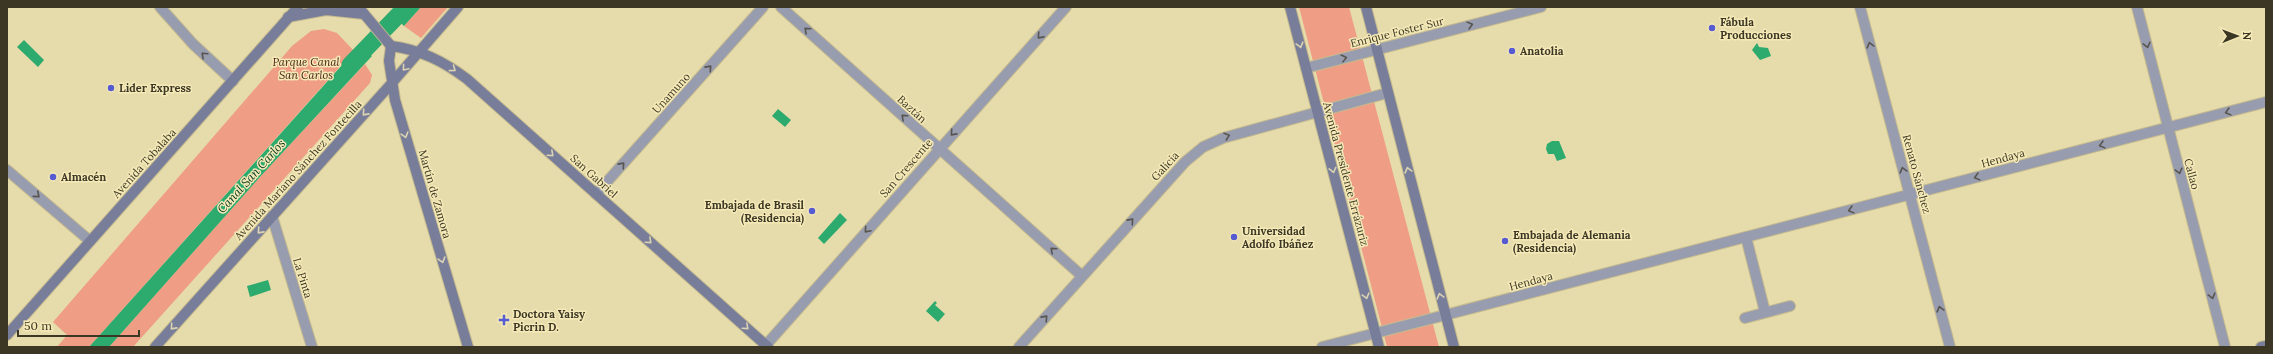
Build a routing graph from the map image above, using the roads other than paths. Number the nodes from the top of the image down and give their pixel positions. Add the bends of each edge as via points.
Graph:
1 (160, 7) edge
2 (298, 7) edge
3 (458, 7) edge
4 (763, 7) edge
5 (780, 7) edge
6 (1066, 7) edge
7 (1290, 7) edge
8 (1366, 7) edge
9 (1541, 7) edge
10 (1860, 7) edge
11 (2137, 7) edge
12 (361, 11) edge
13 (288, 17) junction
14 (389, 44) junction
15 (1376, 50) junction
16 (419, 51) junction
17 (1306, 68) junction
18 (233, 81) junction
19 (391, 84) junction
20 (1387, 93) junction
21 (2266, 102) edge
22 (1317, 111) junction
23 (2168, 128) junction
24 (939, 149) junction
25 (7, 170) edge
26 (596, 194) junction
27 (1910, 195) junction
28 (272, 216) junction
29 (1746, 238) junction
30 (90, 241) junction
31 (1082, 276) junction
32 (1790, 306) dead end
33 (1765, 312) junction
34 (1446, 316) junction
35 (1745, 318) dead end
36 (1376, 334) junction
37 (7, 335) edge
38 (767, 346) edge
39 (2266, 346) edge
40 (155, 347) edge
41 (312, 347) edge
42 (468, 347) edge
43 (1019, 347) edge
44 (1322, 347) edge
45 (1379, 347) edge
46 (1454, 347) edge
47 (1950, 347) edge
48 (2225, 347) edge
49 (2261, 347) edge

18 -> 1 street via 193,44
2 - 13 street, Avenida Tobalaba
3 - 16 street, Avenida Mariano Sánchez Fontecilla
26 -> 4 street, Unamuno
24 -> 5 street, Baztán
6 -> 24 street, San Crescente
7 -> 17 street, Avenida Presidente Errázuriz
8 - 15 street
15 -> 9 street, Enrique Foster Sur
27 -> 10 street, Renato Sánchez
11 -> 23 street, Callao
12 - 13 street via 326,10
12 - 14 street
13 - 18 street, Avenida Tobalaba
14 - 16 street, San Gabriel
14 - 19 street, Martín de Zamora
17 -> 15 street, Enrique Foster Sur
15 - 20 street
16 -> 19 street, Avenida Mariano Sánchez Fontecilla
16 -> 26 street, San Gabriel via 449,65 467,79
17 - 22 street, Avenida Presidente Errázuriz
18 - 30 street, Avenida Tobalaba
19 -> 28 street, Avenida Mariano Sánchez Fontecilla
19 -> 42 street, Martín de Zamora
20 - 22 street, Galicia
34 -> 20 street
21 -> 23 street, Hendaya
31 -> 22 street, Galicia via 1194,153 1212,142 1238,133
22 -> 36 street, Avenida Presidente Errázuriz
23 -> 27 street, Hendaya
23 -> 48 street, Callao
31 -> 24 street, Baztán
24 -> 38 street, San Crescente
25 -> 30 street
26 -> 38 street, San Gabriel
27 -> 29 street, Hendaya
47 -> 27 street, Renato Sánchez
28 -> 40 street, Avenida Mariano Sánchez Fontecilla
28 - 41 street, La Pinta
29 - 33 street
29 - 34 street, Hendaya
30 - 37 street, Avenida Tobalaba
43 -> 31 street, Galicia
32 - 33 street
33 - 35 street
34 - 36 street, Hendaya
34 - 46 street
36 - 44 street, Hendaya
36 - 45 street, Avenida Presidente Errázuriz
39 - 49 street

